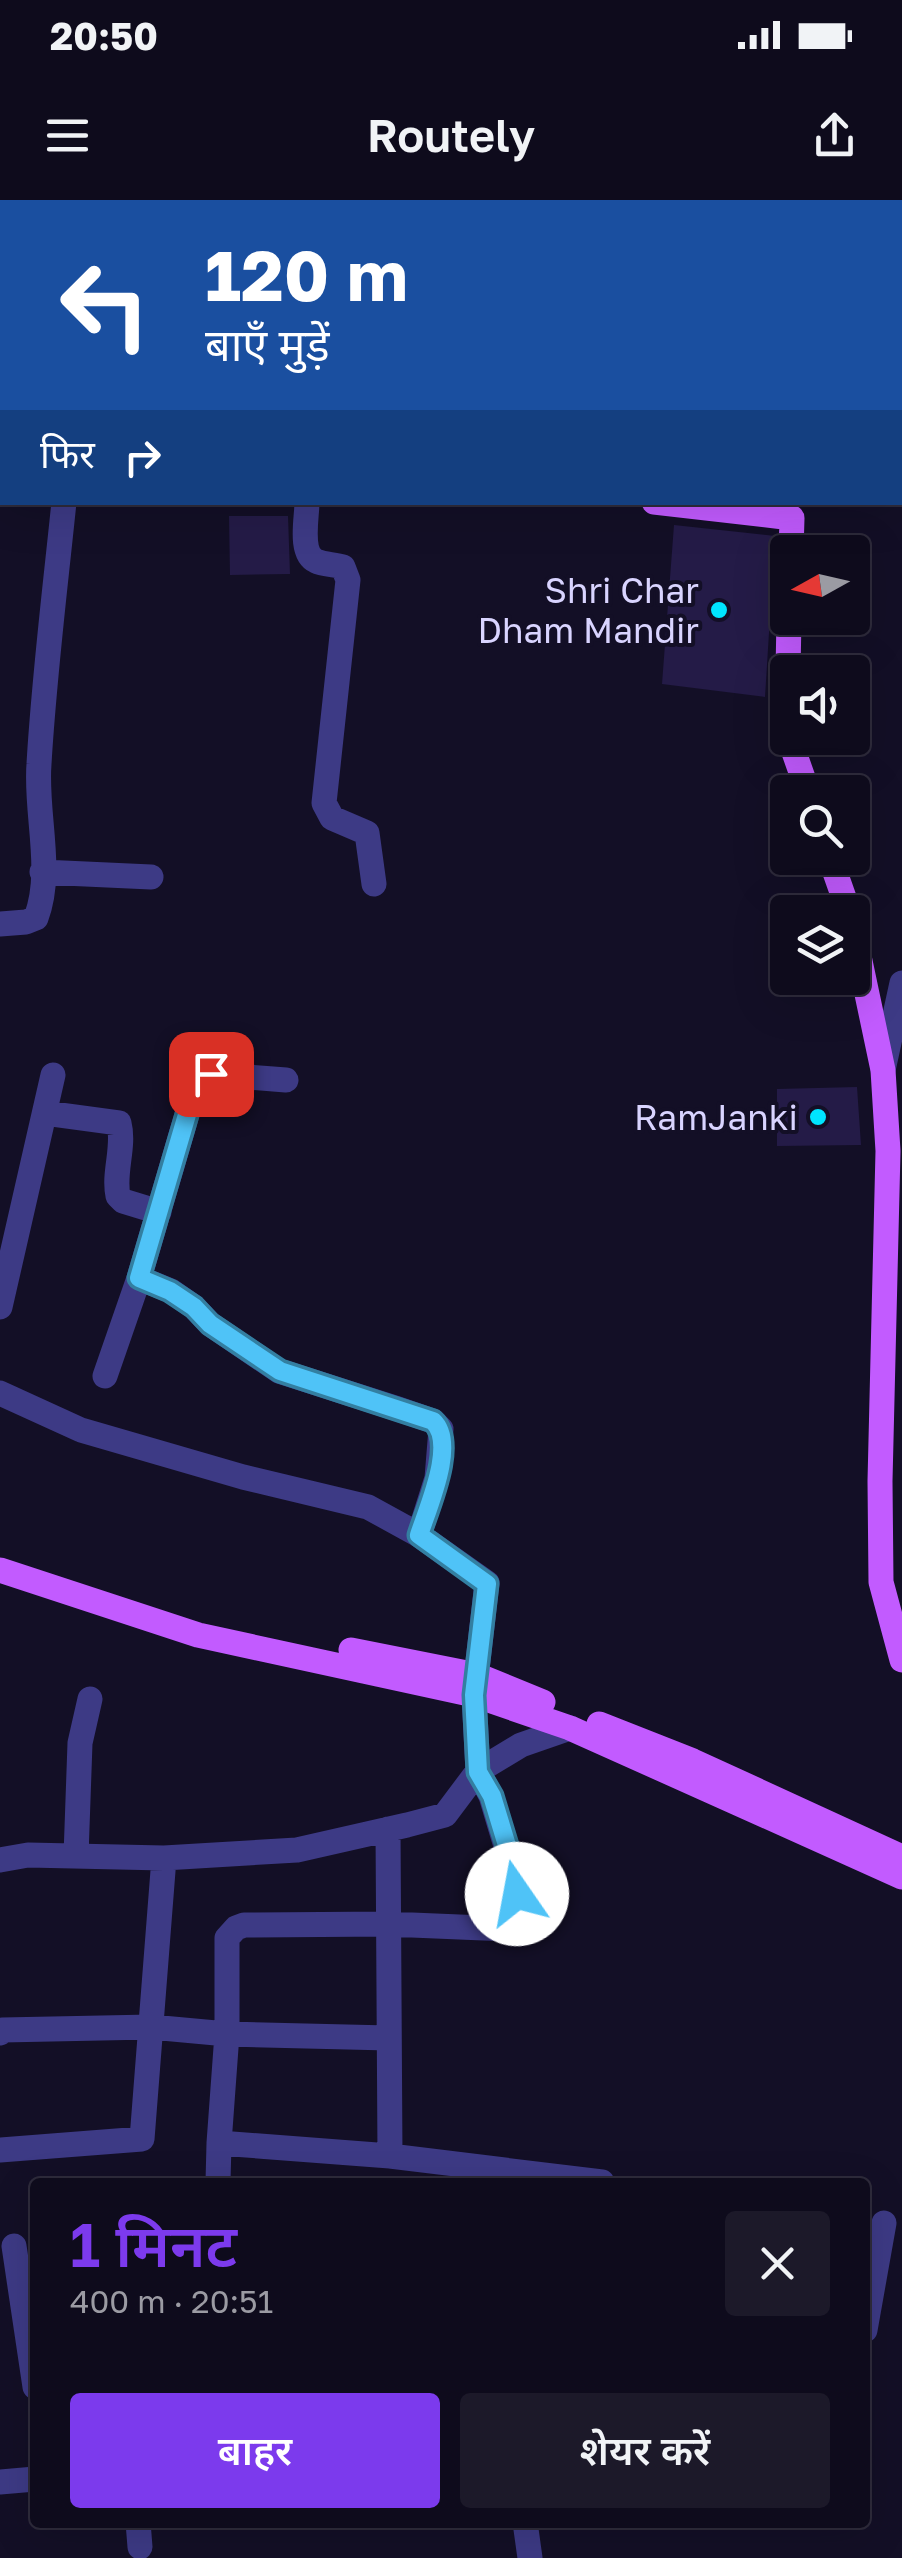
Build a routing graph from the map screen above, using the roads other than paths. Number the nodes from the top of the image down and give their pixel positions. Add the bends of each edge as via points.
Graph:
1 (64, 505) edge
2 (307, 505) edge
3 (706, 505) edge
4 (793, 510) edge
5 (792, 535) edge
6 (42, 872) junction
7 (151, 877) dead end
8 (374, 884) dead end
9 (0, 924) edge
10 (902, 983) edge
11 (867, 995) edge
12 (883, 1070) junction
13 (53, 1075) dead end
14 (286, 1080) dead end
15 (44, 1113) junction
16 (894, 1116) edge
17 (159, 1212) junction
18 (9, 1222) edge
19 (139, 1278) junction
20 (0, 1307) edge
21 (105, 1376) dead end
22 (0, 1393) edge
23 (419, 1535) junction
24 (0, 1552) edge
25 (0, 1570) edge
26 (901, 1655) edge
27 (476, 1685) junction
28 (90, 1699) dead end
29 (570, 1728) junction
30 (478, 1772) junction
31 (388, 1830) junction
32 (76, 1856) junction
33 (902, 1857) edge
34 (164, 1858) junction
35 (0, 1860) edge
36 (902, 1877) edge
37 (388, 1924) junction
38 (151, 2026) junction
39 (0, 2034) edge
40 (226, 2034) junction
41 (390, 2038) junction
42 (220, 2142) junction
43 (0, 2150) edge
44 (390, 2156) junction
45 (218, 2178) edge
46 (569, 2178) edge
47 (884, 2223) edge
48 (16, 2247) edge
49 (870, 2302) edge
50 (30, 2350) edge
51 (30, 2480) edge
52 (0, 2482) edge
53 (526, 2528) edge
54 (530, 2558) edge

1 - 6 street via 38,768
2 - 8 street via 310,556 342,567 348,580 324,803 332,818 367,833
3 - 4 main road
4 - 5 main road
6 - 7 street
6 - 9 street via 36,918
10 - 12 street
11 - 12 main road
12 - 16 main road
13 - 15 street
14 - 17 street via 203,1077
15 - 17 street via 120,1123 118,1196
15 - 18 street
16 - 26 main road via 888,1151 881,1582
17 - 19 street
18 - 20 street
19 - 21 street
19 - 23 street via 170,1291 280,1371 433,1421 443,1439
22 - 23 street via 81,1430 368,1507
23 - 27 street via 487,1584
24 - 27 main road via 215,1624
25 - 27 main road via 198,1635
27 - 29 main road
27 - 30 street
27 - 33 main road via 693,1761
28 - 32 street via 80,1743
29 - 30 street
29 - 36 main road
30 - 31 street via 444,1814
30 - 37 street via 512,1862 522,1926
31 - 34 street via 297,1850
31 - 37 street
32 - 34 street
32 - 35 street
34 - 38 street
37 - 40 street via 236,1928 228,1938
37 - 41 street
38 - 39 street
38 - 40 street
38 - 43 street via 142,2138
40 - 41 street
40 - 42 street
41 - 44 street
42 - 44 street
42 - 45 street
44 - 46 street
47 - 49 street
48 - 50 street
51 - 52 street
53 - 54 street

